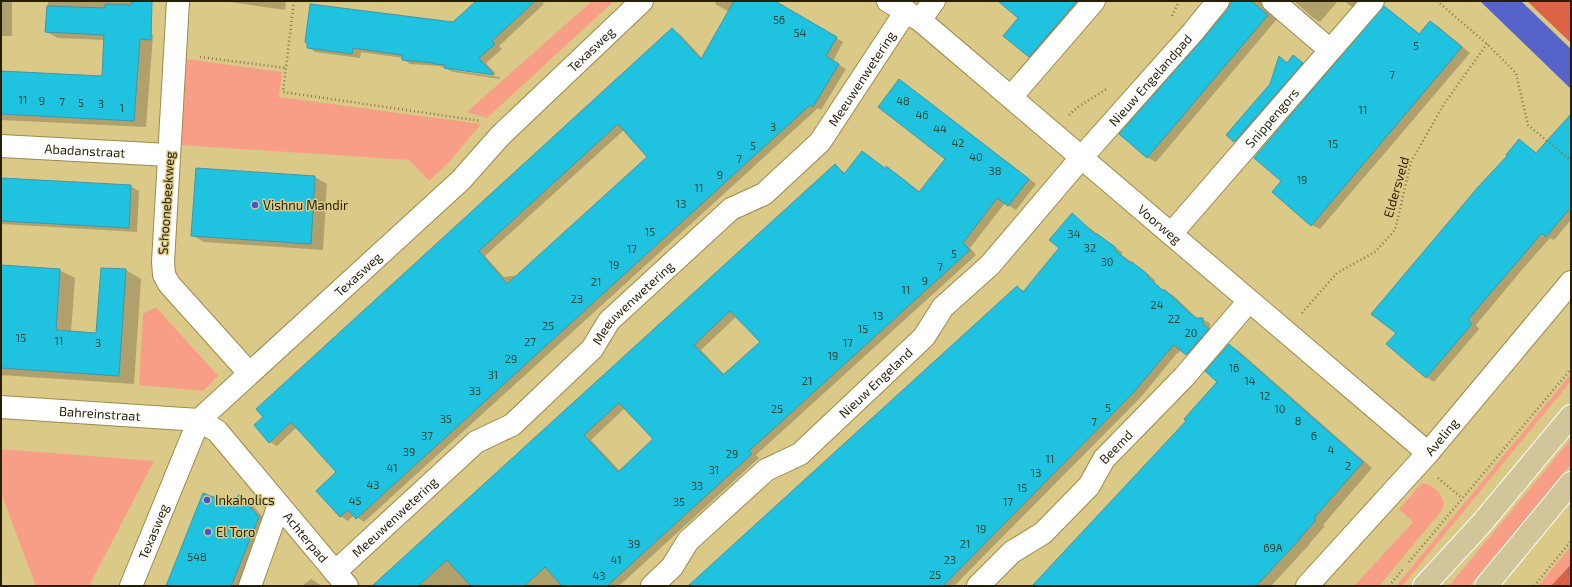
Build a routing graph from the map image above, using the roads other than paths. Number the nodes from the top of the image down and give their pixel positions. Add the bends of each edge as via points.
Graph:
1 (178, 1) edge
2 (642, 1) edge
3 (934, 1) edge
4 (1094, 1) edge
5 (1218, 1) edge
6 (1273, 1) edge
7 (1373, 1) edge
8 (905, 11) edge
9 (1330, 50) junction
10 (1011, 97) junction
11 (1, 146) edge
12 (170, 155) junction
13 (1081, 158) junction
14 (1171, 234) junction
15 (1571, 282) edge
16 (1249, 302) junction
17 (249, 374) junction
18 (1, 407) edge
19 (1571, 416) edge
20 (199, 420) junction
21 (1423, 458) junction
22 (1571, 483) edge
23 (279, 505) junction
24 (341, 579) edge
25 (132, 586) edge
26 (250, 586) edge
27 (652, 586) edge
28 (978, 586) edge
29 (1307, 586) edge
30 (1424, 586) edge
31 (1486, 586) edge

1 - 12 street, Schoonebeekweg
2 - 17 street, Texasweg via 500,136 461,180
3 - 8 street, Meeuwenwetering
4 - 10 street
5 - 13 street, Nieuw Engelandpad
6 - 9 street
7 - 9 street, Snippengors
8 - 10 street, Voorweg
8 - 24 street, Meeuwenwetering via 820,142 764,194 731,209 608,321 592,349 512,425 476,442
9 - 14 street, Snippengors
10 - 13 street, Voorweg
11 - 12 street, Abadanstraat
12 - 17 street, Schoonebeekweg via 164,275 169,284
13 - 14 street, Voorweg
13 - 27 street, Nieuw Engeland via 990,265 943,307 924,337 800,454 766,470 688,540 672,567
14 - 16 street, Voorweg
15 - 21 street, Aveling
16 - 21 street, Voorweg via 1286,332
16 - 28 street, Beemd via 1184,377 1104,458 1089,486 1043,533 1012,552
17 - 20 street, Texasweg
18 - 20 street, Bahreinstraat
19 - 30 main road via 1482,523
20 - 23 street, Achterpad via 217,431
20 - 25 street, Texasweg
21 - 29 street, Aveling
22 - 31 main road
23 - 24 street, Achterpad
23 - 26 street

